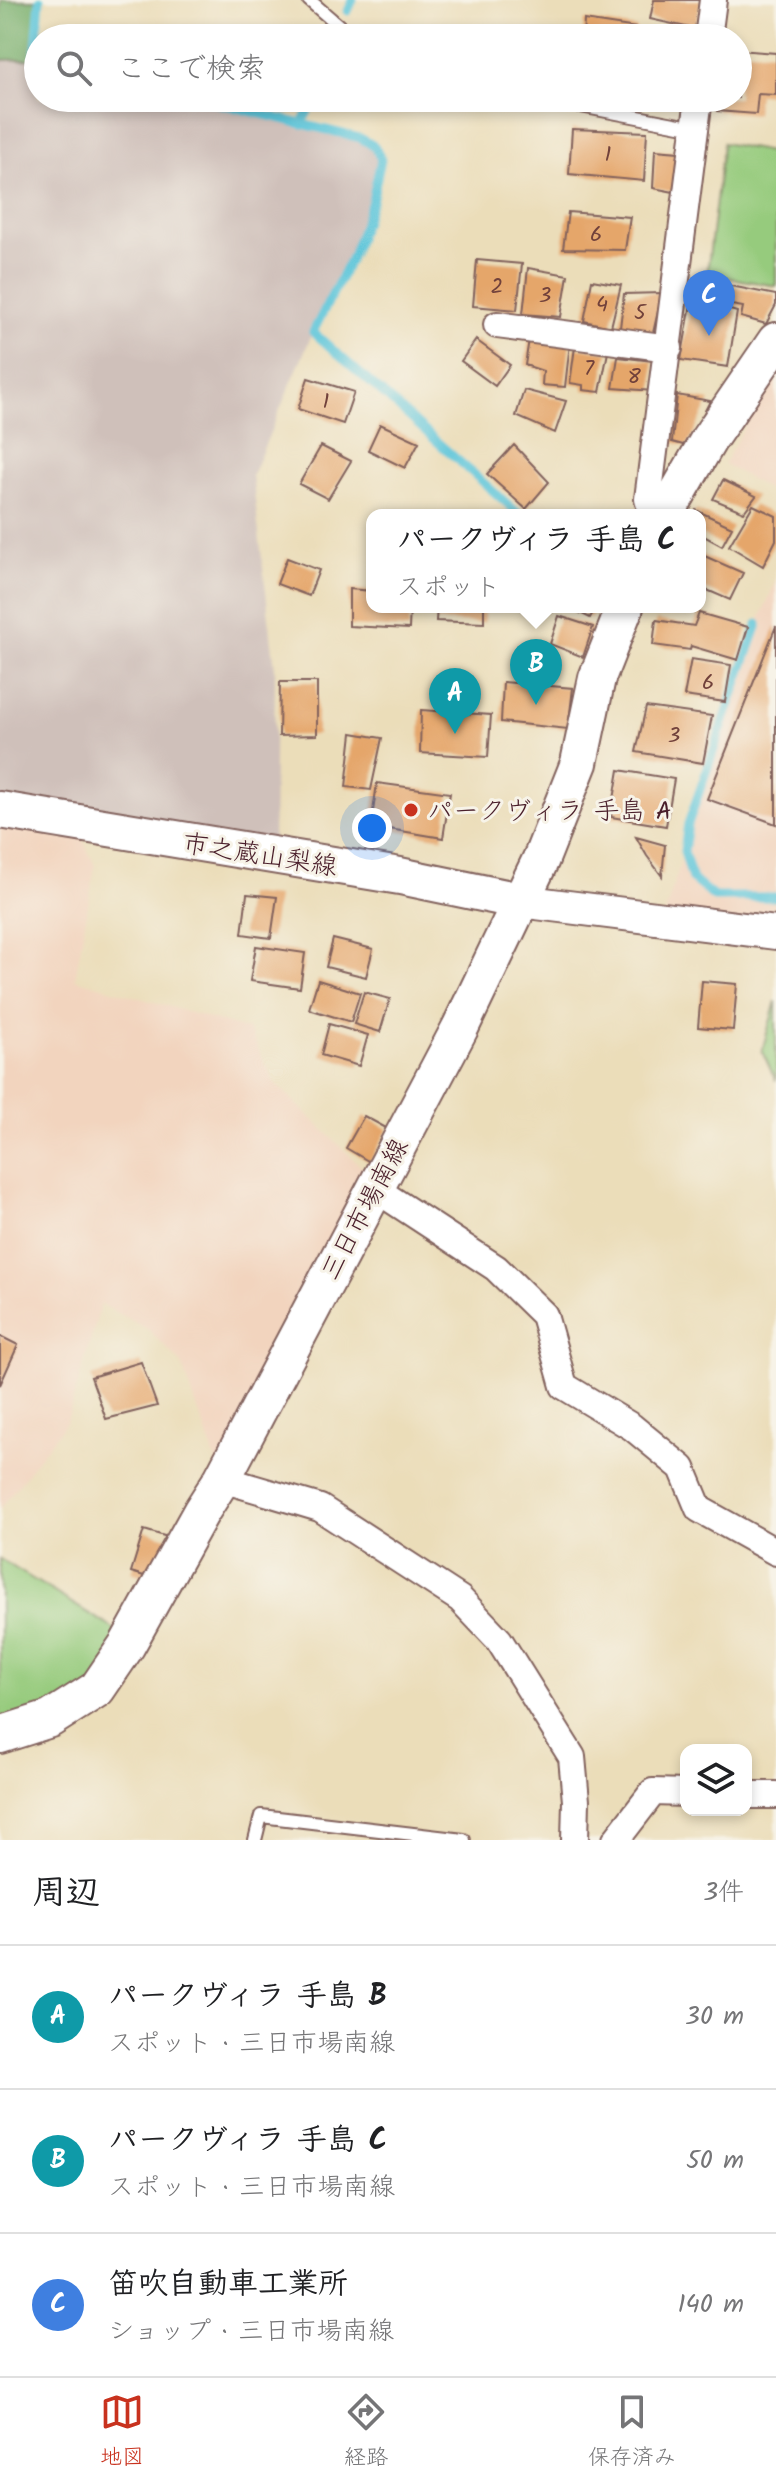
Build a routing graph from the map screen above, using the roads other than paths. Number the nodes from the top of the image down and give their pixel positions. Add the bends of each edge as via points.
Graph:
1 (309, 0) edge
2 (713, 0) edge
3 (337, 24) edge
4 (710, 24) edge
5 (612, 112) edge
6 (697, 112) edge
7 (695, 128) junction
8 (497, 325) dead end
9 (776, 341) edge
10 (669, 348) junction
11 (651, 509) edge
12 (668, 509) edge
13 (623, 613) edge
14 (0, 810) edge
15 (520, 901) junction
16 (776, 933) edge
17 (374, 1188) junction
18 (222, 1479) junction
19 (776, 1552) edge
20 (0, 1735) edge
21 (680, 1793) edge
22 (752, 1795) edge
23 (776, 1795) edge
24 (255, 1840) edge
25 (464, 1840) edge
26 (575, 1840) edge
27 (616, 1840) edge

1 - 3 lane
2 - 4 street
5 - 7 lane
6 - 7 street
7 - 10 street
8 - 10 street
9 - 12 main road
10 - 11 street via 648,499
13 - 15 main road, 三日市場南線 via 597,678 571,789
14 - 15 main road, 市之蔵山梨線
15 - 16 street
15 - 17 main road, 三日市場南線 via 460,1028
17 - 18 main road, 三日市場南線
17 - 19 street via 496,1268 544,1315 564,1386 632,1427 682,1468 699,1509
18 - 20 main road, 三日市場南線 via 97,1689 50,1719
18 - 26 street via 320,1508 460,1599 499,1640 572,1757
21 - 27 street via 653,1792
22 - 23 street
24 - 25 lane via 261,1816

